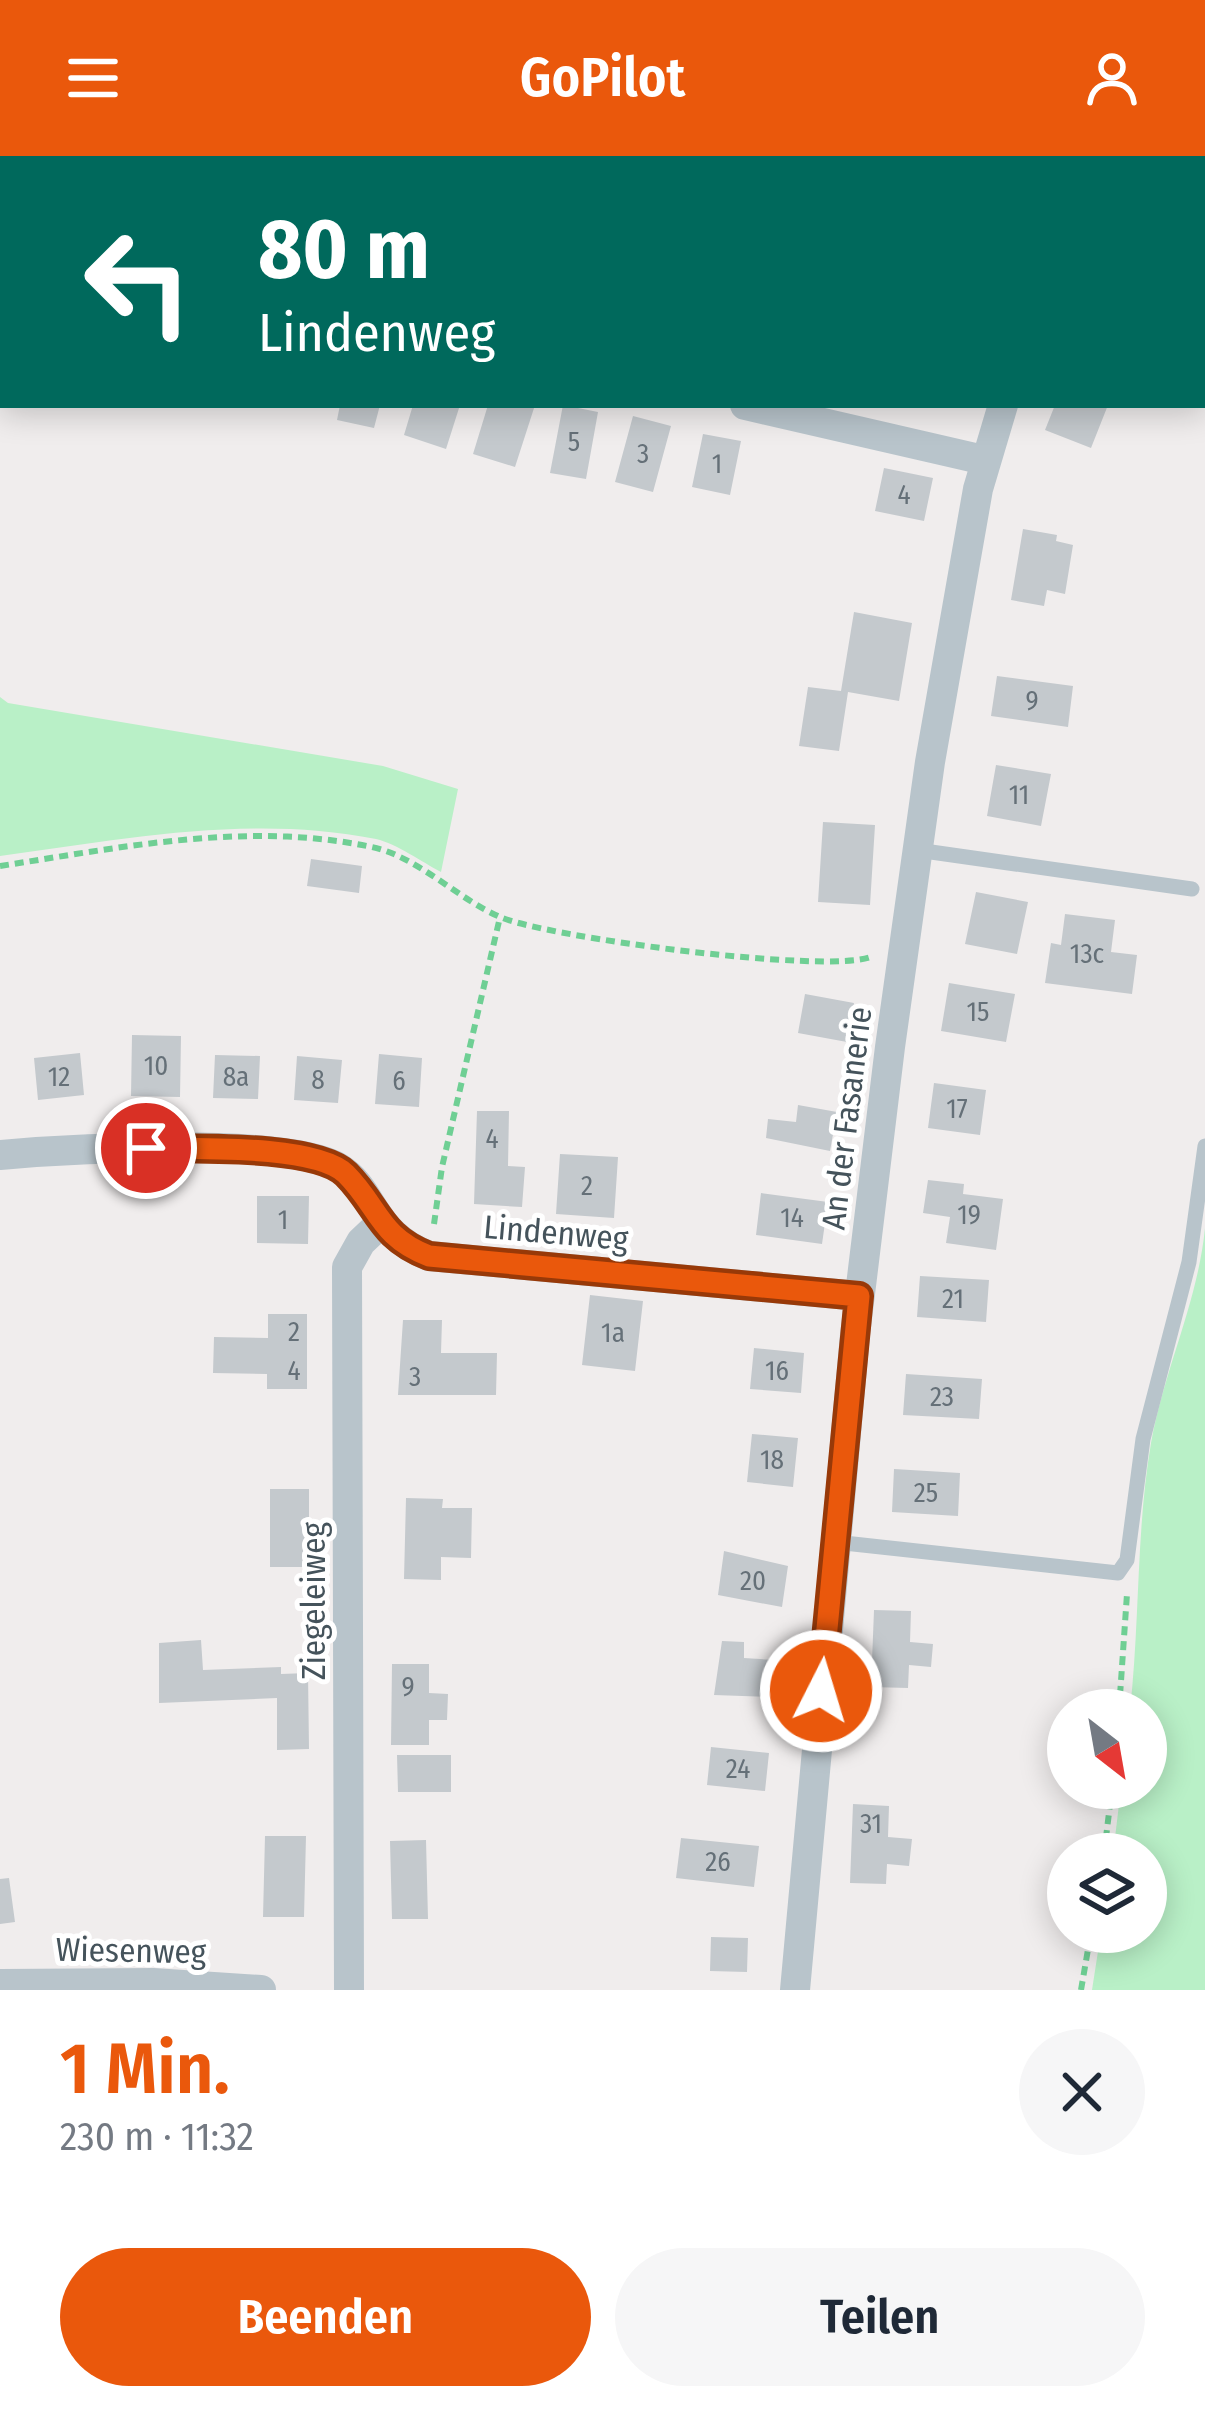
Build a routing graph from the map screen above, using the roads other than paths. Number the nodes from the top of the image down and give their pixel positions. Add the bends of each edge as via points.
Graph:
1 (758, 408) edge
2 (1002, 408) edge
3 (984, 460) junction
4 (917, 850) junction
5 (1192, 889) dead end
6 (1205, 1146) edge
7 (0, 1155) edge
8 (380, 1224) junction
9 (859, 1296) junction
10 (835, 1542) junction
11 (0, 1984) edge
12 (261, 1990) edge
13 (349, 1990) edge
14 (795, 1990) edge

1 - 3 street
2 - 3 street, An der Fasanerie
3 - 4 street, An der Fasanerie
4 - 5 lane
4 - 9 street, An der Fasanerie via 893,953
6 - 10 lane via 1190,1262 1118,1574
7 - 8 street, Lindenweg via 279,1152 337,1166
8 - 9 street, Lindenweg via 429,1256
8 - 13 street, Ziegeleiweg via 347,1268
9 - 10 street, An der Fasanerie
10 - 14 street, An der Fasanerie
11 - 12 street, Wiesenweg

